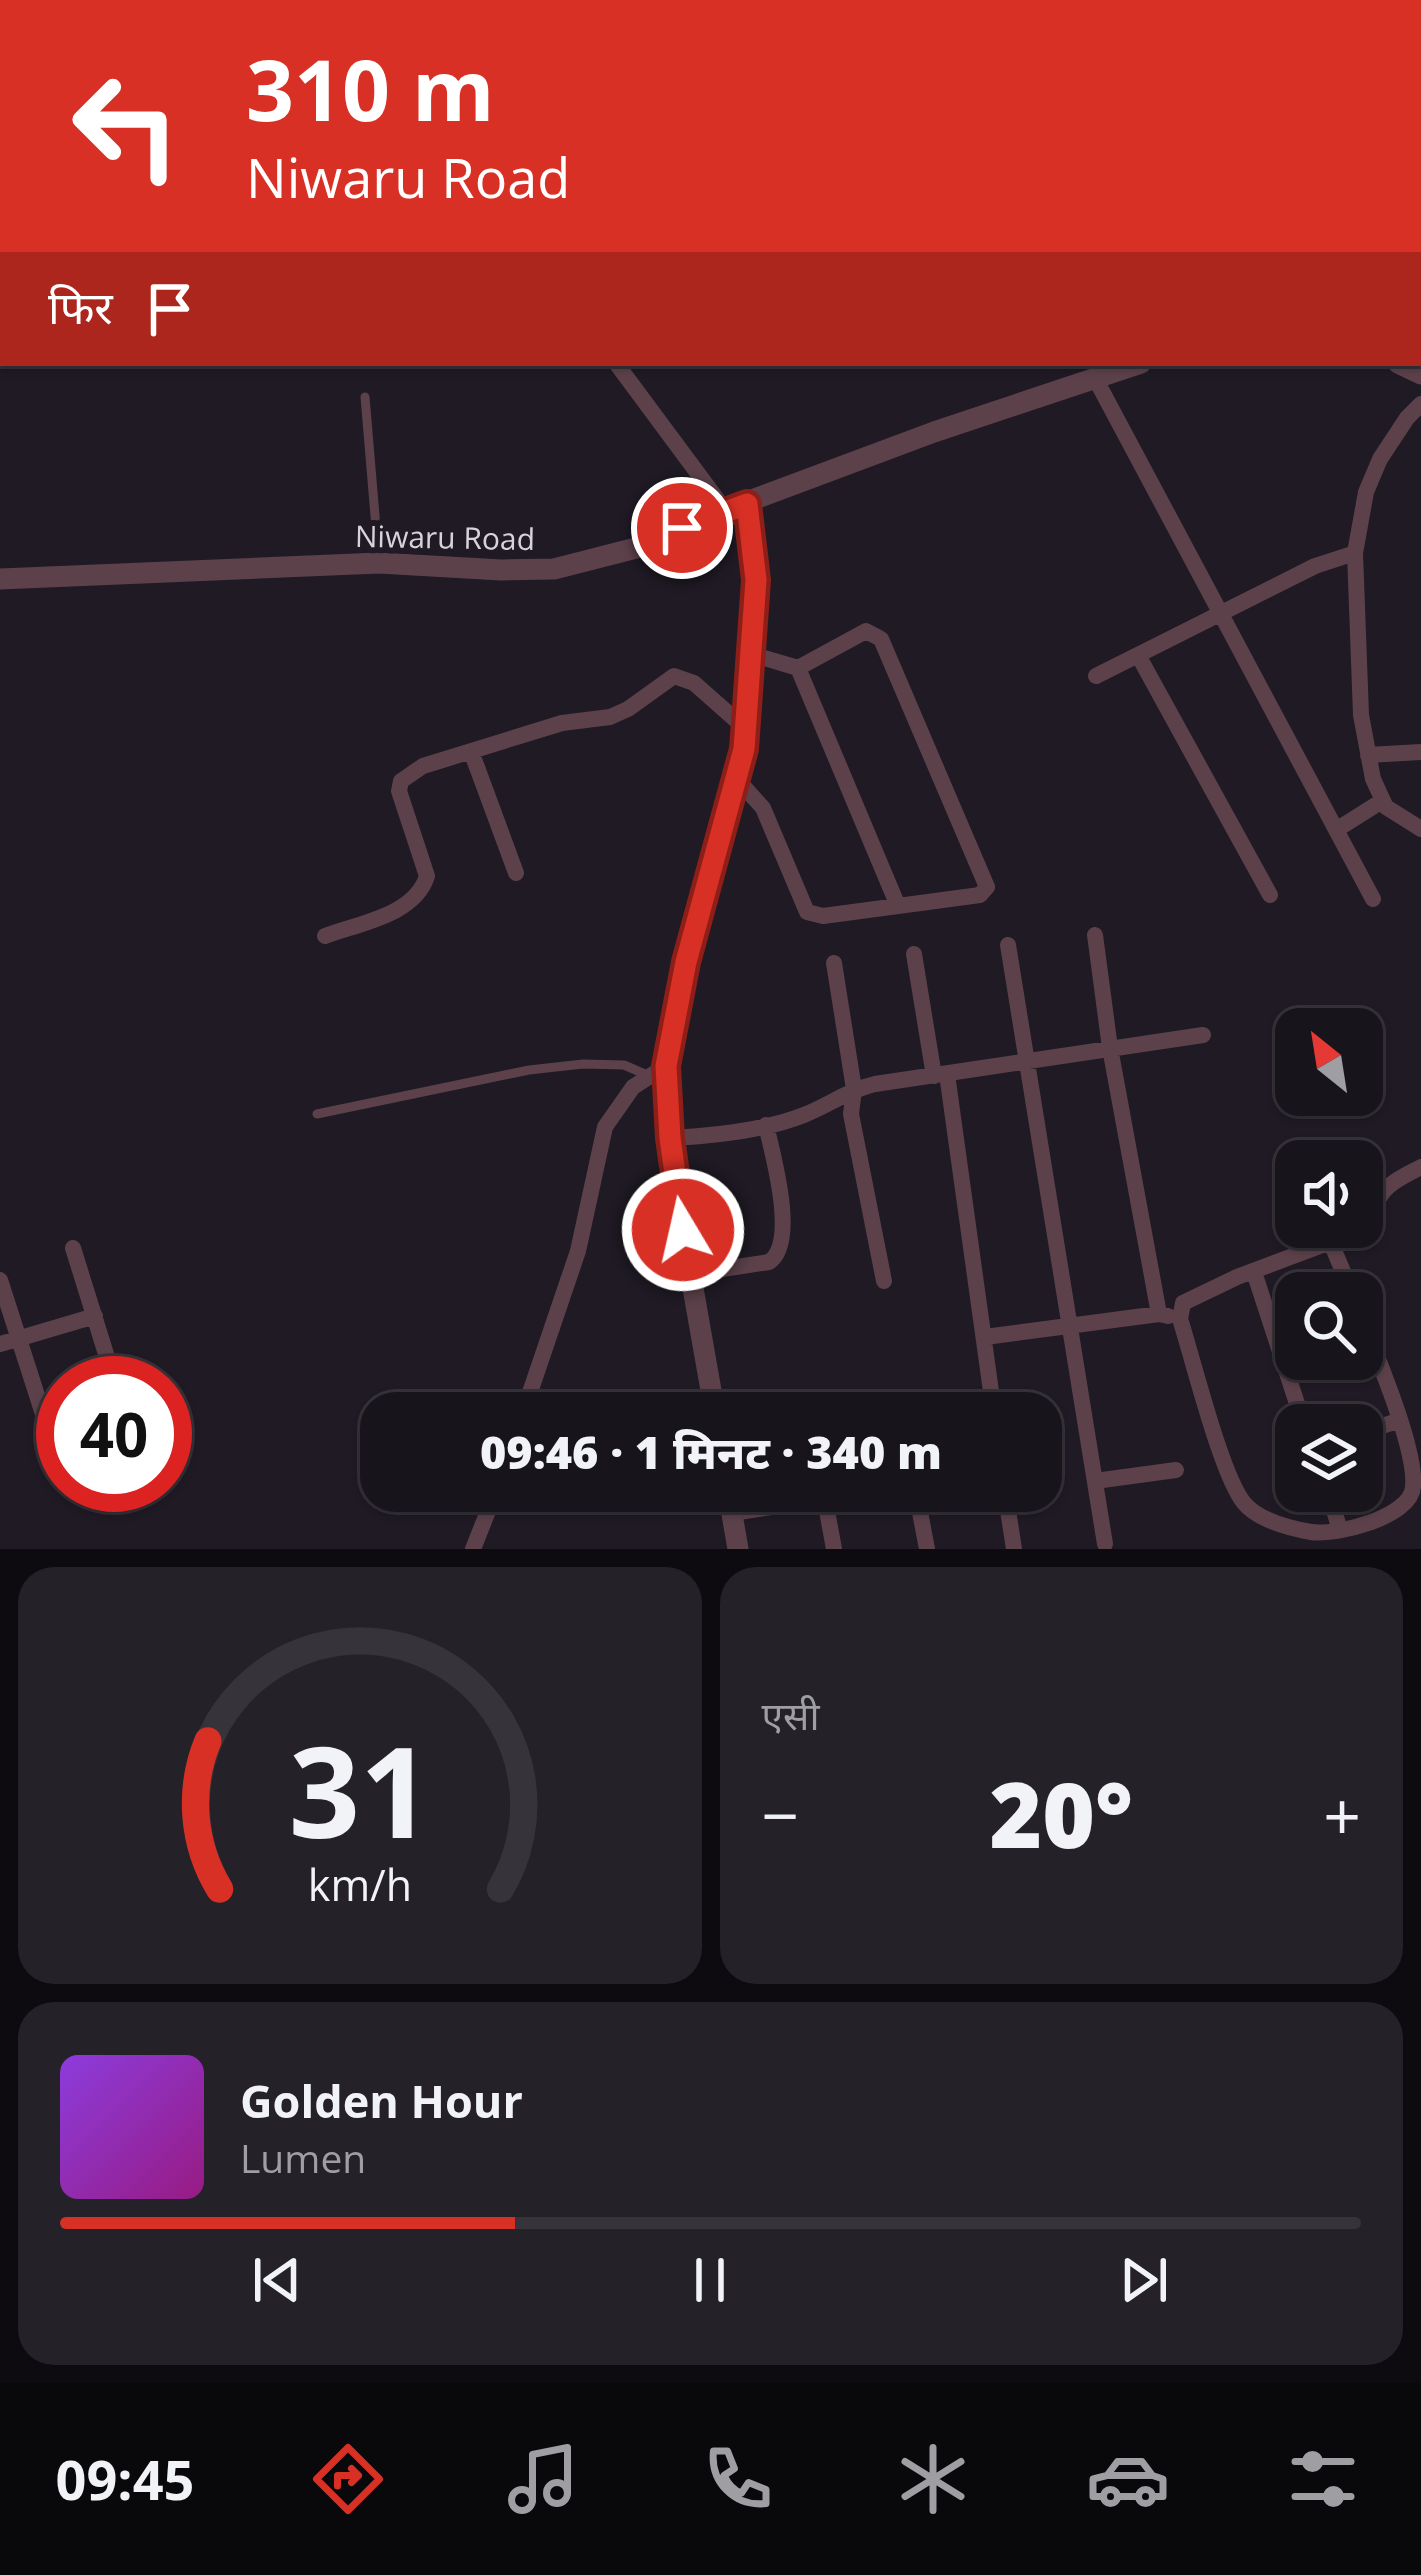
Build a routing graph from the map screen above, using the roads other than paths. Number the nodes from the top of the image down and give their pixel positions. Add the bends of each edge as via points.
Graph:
1 (618, 366) edge
2 (1132, 366) edge
3 (1095, 378) junction
4 (365, 397) dead end
5 (1421, 404) edge
6 (736, 507) junction
7 (1355, 553) junction
8 (379, 563) junction
9 (0, 578) edge
10 (1220, 614) junction
11 (751, 655) junction
12 (1138, 655) junction
13 (798, 668) junction
14 (1096, 676) dead end
15 (746, 729) junction
16 (471, 751) junction
17 (1421, 752) edge
18 (1368, 755) junction
19 (736, 778) junction
20 (1382, 801) junction
21 (1421, 829) edge
22 (1336, 830) junction
23 (516, 873) dead end
24 (1270, 895) dead end
25 (1373, 898) dead end
26 (898, 906) junction
27 (1095, 935) dead end
28 (325, 936) dead end
29 (1008, 945) dead end
30 (914, 954) dead end
31 (834, 963) dead end
32 (1203, 1035) dead end
33 (1110, 1048) junction
34 (1029, 1060) junction
35 (658, 1071) junction
36 (940, 1075) junction
37 (854, 1089) junction
38 (317, 1114) dead end
39 (766, 1125) junction
40 (670, 1138) junction
41 (1421, 1167) edge
42 (1383, 1193) edge
43 (73, 1248) dead end
44 (1318, 1248) edge
45 (1254, 1272) junction
46 (690, 1274) junction
47 (0, 1280) edge
48 (884, 1281) dead end
49 (1159, 1314) junction
50 (95, 1316) junction
51 (1180, 1319) junction
52 (1071, 1326) junction
53 (985, 1337) junction
54 (9, 1342) edge
55 (107, 1356) edge
56 (1383, 1380) edge
57 (530, 1392) edge
58 (711, 1392) edge
59 (992, 1392) edge
60 (36, 1404) edge
61 (1297, 1404) edge
62 (1397, 1421) junction
63 (1383, 1425) edge
64 (1176, 1470) dead end
65 (1095, 1481) junction
66 (488, 1512) edge
67 (732, 1512) edge
68 (827, 1512) edge
69 (920, 1512) edge
70 (1008, 1512) edge
71 (1334, 1512) edge
72 (1340, 1530) junction
73 (1105, 1544) dead end
74 (473, 1549) edge
75 (738, 1549) edge
76 (834, 1549) edge
77 (927, 1549) edge
78 (1014, 1549) edge

1 - 6 street
2 - 3 street, Niwaru Road
3 - 6 street, Niwaru Road
3 - 10 street
4 - 8 lane
5 - 7 street via 1380,459
6 - 8 street, Niwaru Road via 640,547 554,568
6 - 11 street via 756,580
7 - 10 street
7 - 18 street
8 - 9 street, Niwaru Road
10 - 12 street
10 - 22 street
11 - 13 street
11 - 15 street
12 - 14 street
12 - 24 street
13 - 26 street
13 - 26 street via 866,632 881,639 987,887 980,895
15 - 16 street via 694,683 674,676 610,717
15 - 19 street
16 - 23 street
16 - 28 street via 401,781 427,876 417,896
17 - 18 street
18 - 20 street
19 - 26 street via 763,808 807,912
19 - 35 street
20 - 21 street
20 - 22 street
22 - 25 street
27 - 33 street
29 - 34 street
30 - 36 street
31 - 37 street
32 - 33 street
33 - 34 street
33 - 49 street
34 - 36 street
34 - 52 street
35 - 38 lane via 584,1064 529,1070
35 - 40 street
35 - 57 street via 633,1088 605,1126 578,1251
36 - 37 street
36 - 53 street
37 - 39 street
37 - 48 street via 851,1114
39 - 40 street
39 - 46 street via 784,1241 778,1256
40 - 46 street
41 - 42 street
43 - 50 street
44 - 45 street
45 - 51 street via 1189,1298
45 - 61 street
46 - 58 street
47 - 54 street
49 - 51 street
49 - 52 street
50 - 54 street
50 - 55 street
51 - 72 street via 1246,1506 1312,1532
52 - 53 street
52 - 65 street
53 - 59 street
54 - 60 street
56 - 62 street
62 - 63 street
62 - 72 street via 1411,1460 1411,1498 1403,1509
64 - 65 street
65 - 73 street
66 - 74 street
67 - 75 street
68 - 76 street
69 - 77 street
70 - 78 street
71 - 72 street

